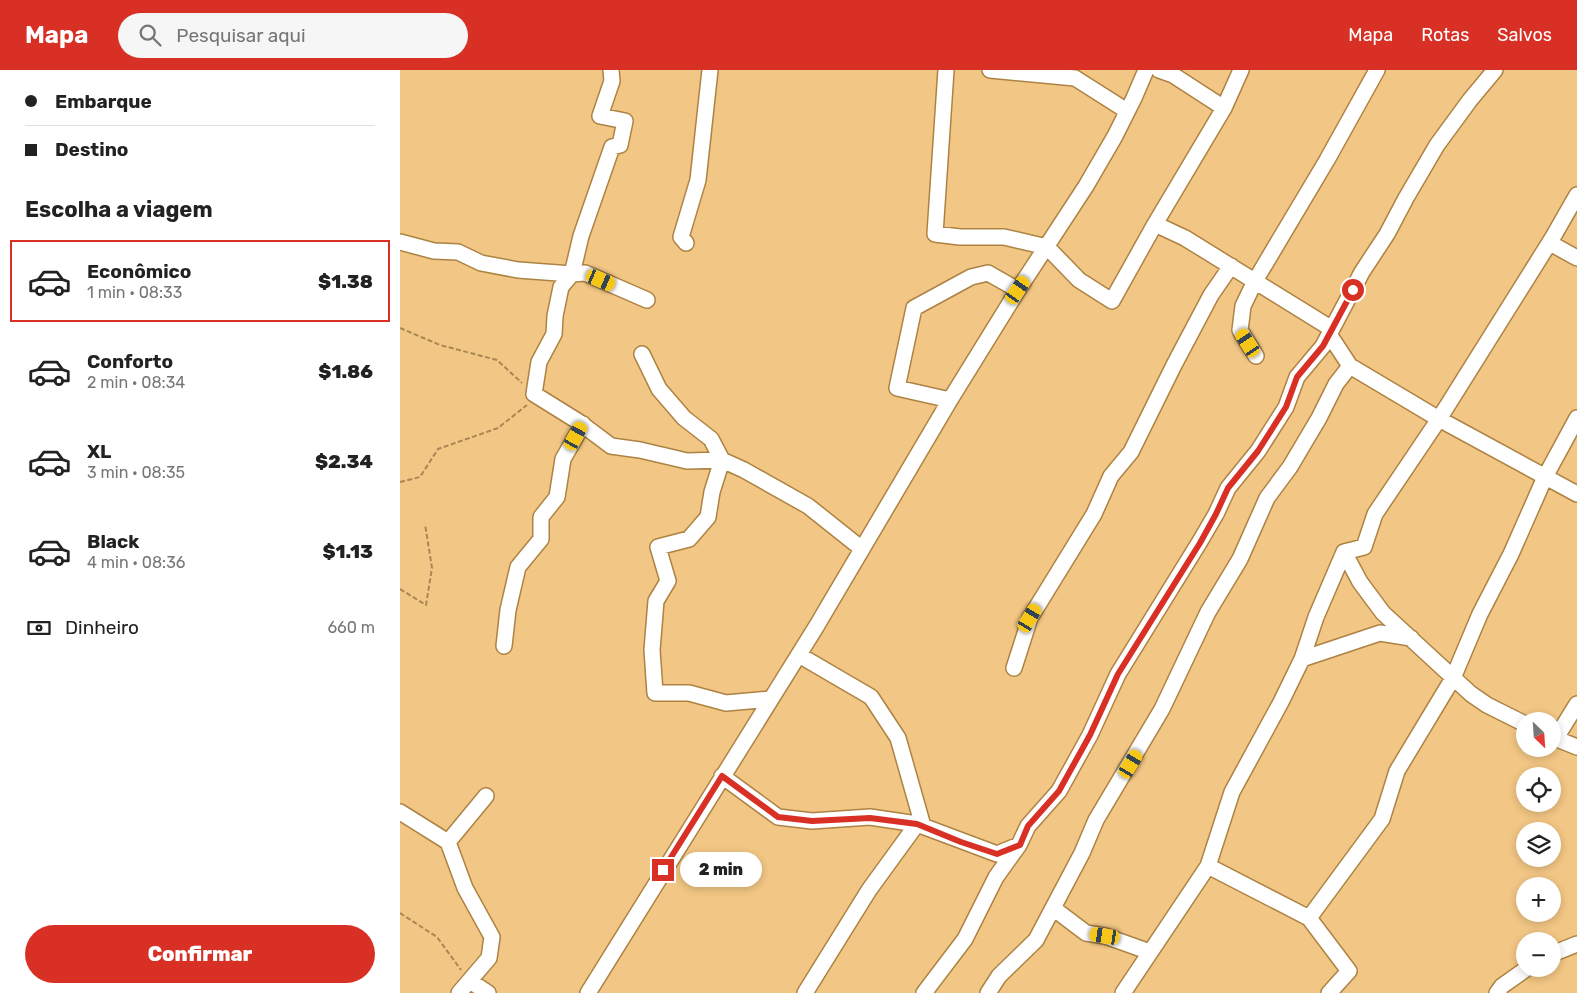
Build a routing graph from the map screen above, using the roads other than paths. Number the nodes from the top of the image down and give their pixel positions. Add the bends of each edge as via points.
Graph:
1 (611, 70) edge
2 (710, 70) edge
3 (946, 70) edge
4 (990, 70) edge
5 (1146, 70) edge
6 (1159, 70) edge
7 (1241, 70) edge
8 (1377, 70) edge
9 (1495, 70) edge
10 (1224, 108) junction
11 (1127, 111) junction
12 (1577, 195) edge
13 (1155, 224) junction
14 (400, 242) edge
15 (686, 243) dead end
16 (1550, 243) junction
17 (1047, 247) junction
18 (1577, 258) edge
19 (1231, 266) junction
20 (572, 274) junction
21 (1255, 281) junction
22 (1018, 290) junction
23 (647, 300) dead end
24 (1331, 331) junction
25 (642, 354) dead end
26 (1256, 356) dead end
27 (1350, 366) junction
28 (950, 400) junction
29 (1577, 418) edge
30 (1440, 419) junction
31 (583, 424) junction
32 (722, 460) junction
33 (1545, 477) junction
34 (1577, 494) edge
35 (862, 550) junction
36 (1344, 552) junction
37 (1413, 639) junction
38 (504, 646) dead end
39 (799, 655) junction
40 (1302, 659) junction
41 (1014, 668) dead end
42 (1453, 678) junction
43 (771, 700) junction
44 (1577, 704) edge
45 (1516, 720) edge
46 (1561, 728) edge
47 (1561, 741) edge
48 (1577, 747) edge
49 (722, 776) junction
50 (486, 796) dead end
51 (400, 812) edge
52 (920, 825) junction
53 (448, 842) junction
54 (1020, 845) junction
55 (1208, 866) junction
56 (1053, 908) junction
57 (1309, 918) junction
58 (1577, 944) edge
59 (1561, 950) edge
60 (1150, 952) junction
61 (1516, 976) edge
62 (470, 981) junction
63 (459, 993) edge
64 (488, 993) edge
65 (588, 993) edge
66 (806, 993) edge
67 (924, 993) edge
68 (988, 993) edge
69 (1123, 993) edge
70 (1329, 993) edge
71 (1497, 993) edge

1 - 20 street via 612,81 600,116 625,121 620,145 612,147 581,236
2 - 15 street via 698,180 681,236
3 - 17 street via 935,234 1004,237
4 - 11 street via 1075,78
5 - 11 street
6 - 10 street via 1173,75
7 - 10 street
8 - 21 street
9 - 24 street via 1438,145 1362,272
10 - 13 street
11 - 17 street via 1086,186
12 - 16 street
13 - 17 street via 1112,301 1079,280
13 - 19 street
14 - 20 street via 434,251 458,252 481,263 518,270
16 - 18 street
16 - 30 street
17 - 22 street
19 - 21 street
19 - 41 street via 1174,365 1131,452 1112,476 1094,514 1030,618
20 - 23 street via 585,273
20 - 31 street via 562,287 554,334 539,362 534,394
21 - 24 street
21 - 26 street via 1243,306 1240,330
22 - 28 street
22 - 28 street via 988,273 971,277 914,308 897,388
24 - 27 street
24 - 54 street via 1297,377 1286,407 1258,451 1228,488 1200,543 1118,674 1059,791 1028,826
25 - 32 street via 659,389 684,418 711,439
27 - 30 street
27 - 56 street via 1336,384 1290,467 1267,498 1240,559 1208,612 1162,709 1096,820
28 - 35 street
29 - 33 street
30 - 33 street
30 - 36 street via 1375,514 1364,547
31 - 32 street via 611,446 687,461
31 - 38 street via 563,460 557,497 541,517 541,538 518,567
32 - 35 street via 808,506
32 - 43 street via 708,517 689,539 658,546 668,580 656,601 652,650 655,693 690,693 726,703
33 - 34 street
33 - 42 street
35 - 39 street
36 - 37 street via 1360,582 1383,613
36 - 40 street
37 - 40 street via 1380,633
37 - 42 street
39 - 43 street
39 - 52 street via 871,697 898,738
40 - 55 street via 1232,792
42 - 45 street via 1487,705
42 - 57 street via 1397,771 1382,819
43 - 49 street
44 - 46 street
47 - 48 street
49 - 52 street via 778,817 812,821 870,818
49 - 65 street
50 - 53 street
51 - 53 street
52 - 54 street via 997,854
52 - 66 street via 869,890
53 - 62 street via 465,888 492,936 489,958
54 - 67 street via 996,878 965,939
55 - 57 street
55 - 60 street
56 - 60 street via 1086,933 1105,936
56 - 68 street via 1036,940 998,976
57 - 70 street via 1349,971
58 - 59 street
60 - 69 street
61 - 71 street
62 - 63 street
62 - 64 street

